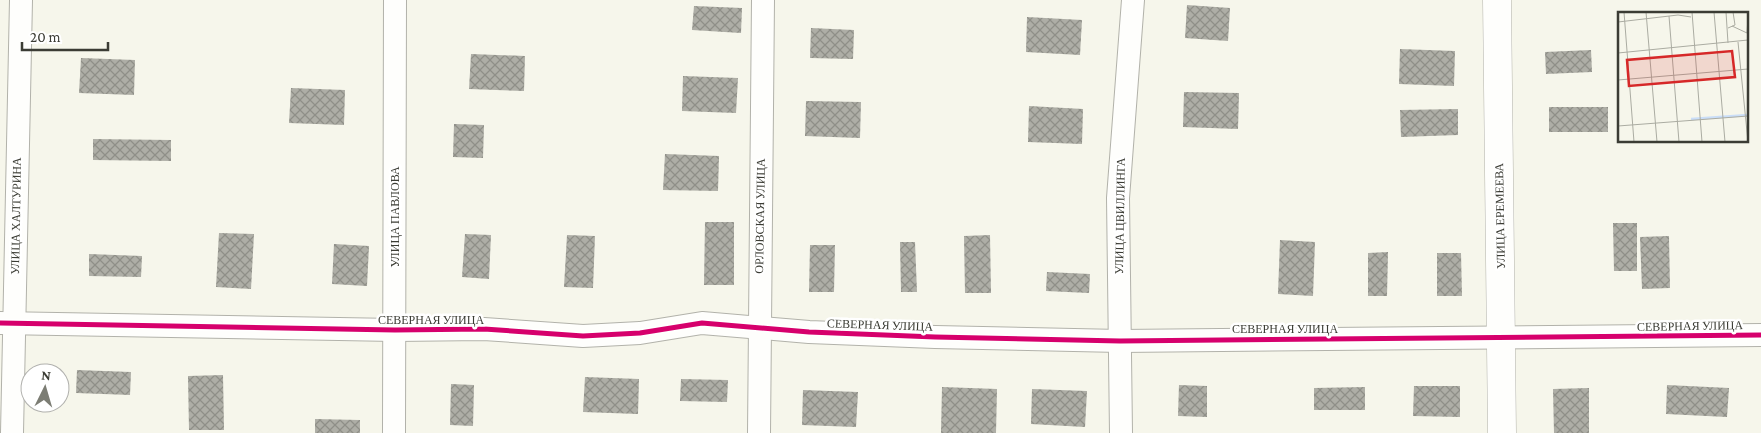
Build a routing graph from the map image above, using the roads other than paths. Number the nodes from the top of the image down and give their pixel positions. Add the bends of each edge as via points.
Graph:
1 (21, 0) edge
2 (395, 0) edge
3 (762, 0) edge
4 (1133, 0) edge
5 (1498, 0) edge
6 (7, 323) edge
7 (759, 328) junction
8 (395, 330) junction
9 (1761, 335) edge
10 (1502, 338) junction
11 (1120, 341) junction
12 (12, 433) edge
13 (394, 433) edge
14 (759, 433) edge
15 (1121, 433) edge
16 (1502, 433) edge

1 - 6 street, УЛИЦА ХАЛТУРИНА
2 - 8 street, УЛИЦА ПАВЛОВА
3 - 7 street, ОРЛОВСКАЯ УЛИЦА
4 - 11 street, УЛИЦА ЦВИЛЛИНГА via 1118,198
5 - 10 street, УЛИЦА ЕРЕМЕЕВА
6 - 8 street, СЕВЕРНАЯ УЛИЦА
6 - 12 street, УЛИЦА ХАЛТУРИНА
7 - 8 street, СЕВЕРНАЯ УЛИЦА via 702,323 640,333 583,336 484,329
7 - 11 street, СЕВЕРНАЯ УЛИЦА via 934,338
7 - 14 street, ОРЛОВСКАЯ УЛИЦА
8 - 13 street, УЛИЦА ПАВЛОВА
9 - 10 street, СЕВЕРНАЯ УЛИЦА
10 - 11 street, СЕВЕРНАЯ УЛИЦА
10 - 16 street, УЛИЦА ЕРЕМЕЕВА
11 - 15 street, УЛИЦА ЦВИЛЛИНГА

